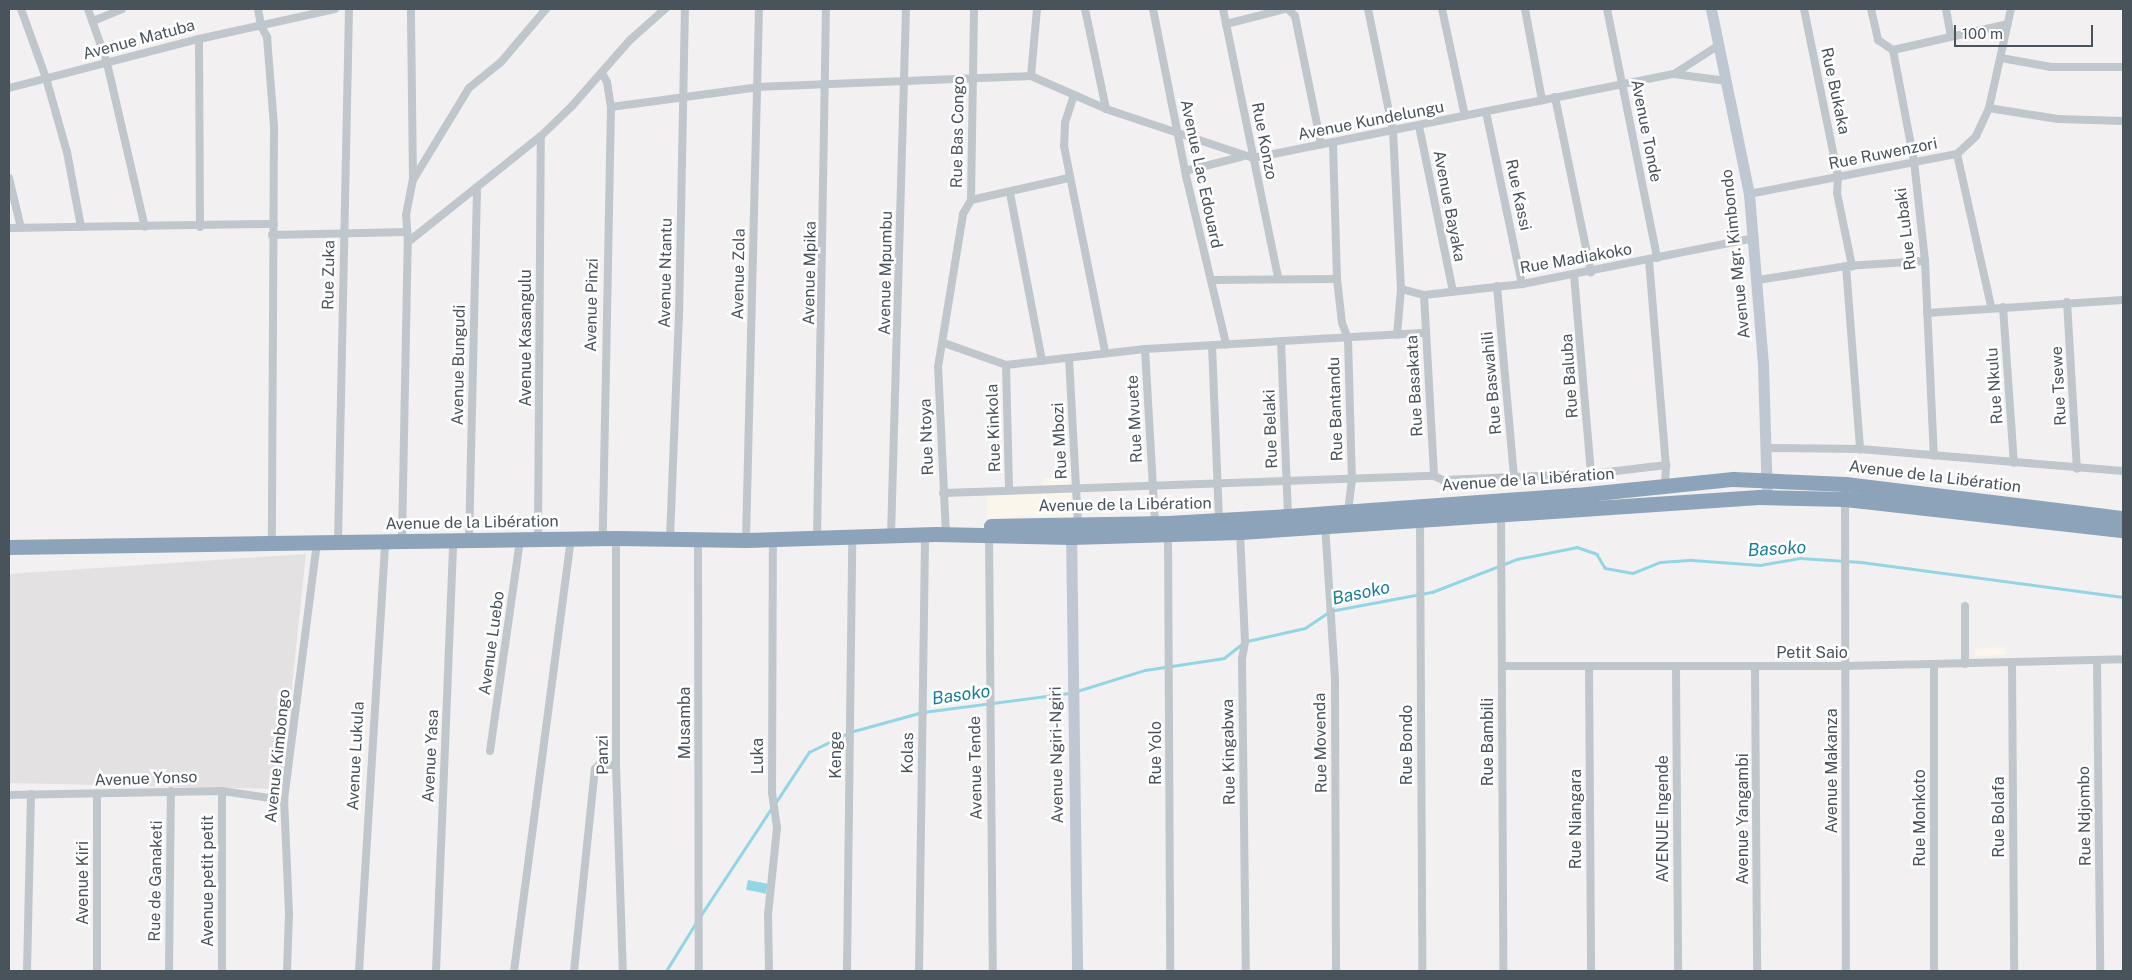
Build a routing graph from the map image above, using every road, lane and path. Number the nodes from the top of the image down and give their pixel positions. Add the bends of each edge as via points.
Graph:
1 (21, 9) edge
2 (88, 9) edge
3 (122, 9) edge
4 (258, 9) edge
5 (335, 9) edge
6 (349, 9) edge
7 (411, 9) edge
8 (546, 9) edge
9 (666, 9) edge
10 (686, 9) edge
11 (759, 9) edge
12 (826, 9) edge
13 (906, 9) edge
14 (974, 9) edge
15 (1037, 9) edge
16 (1084, 9) edge
17 (1153, 9) edge
18 (1223, 9) edge
19 (1286, 9) edge
20 (1368, 9) edge
21 (1442, 9) edge
22 (1525, 9) edge
23 (1607, 9) edge
24 (1711, 9) edge
25 (1804, 9) edge
26 (1871, 9) edge
27 (1946, 9) edge
28 (2011, 9) edge
29 (1263, 11) edge
30 (93, 21) junction
31 (1226, 24) junction
32 (2007, 24) junction
33 (261, 26) junction
34 (1951, 36) junction
35 (199, 39) junction
36 (1719, 45) junction
37 (1894, 50) junction
38 (2001, 58) junction
39 (107, 63) junction
40 (2123, 67) edge
41 (602, 73) junction
42 (1674, 74) junction
43 (1031, 76) junction
44 (972, 77) junction
45 (46, 78) junction
46 (904, 80) junction
47 (1727, 81) junction
48 (824, 82) junction
49 (1623, 84) junction
50 (758, 87) junction
51 (9, 88) edge
52 (1074, 95) junction
53 (682, 96) junction
54 (1555, 97) junction
55 (1542, 100) junction
56 (611, 107) junction
57 (1989, 108) junction
58 (1106, 109) junction
59 (1486, 112) junction
60 (1465, 116) junction
61 (2123, 121) edge
62 (1419, 126) junction
63 (1393, 131) junction
64 (1177, 132) junction
65 (541, 136) junction
66 (1334, 142) junction
67 (1321, 144) junction
68 (1957, 154) junction
69 (1241, 157) junction
70 (1253, 158) junction
71 (1914, 160) junction
72 (1185, 171) junction
73 (1838, 176) junction
74 (9, 178) edge
75 (1069, 178) junction
76 (413, 180) junction
77 (476, 188) junction
78 (1010, 193) junction
79 (1749, 194) junction
80 (971, 200) junction
81 (274, 224) junction
82 (81, 227) junction
83 (145, 227) junction
84 (200, 227) junction
85 (9, 228) edge
86 (22, 228) junction
87 (407, 232) junction
88 (272, 235) junction
89 (343, 236) junction
90 (1754, 238) junction
91 (408, 242) junction
92 (1653, 259) junction
93 (1925, 261) junction
94 (1849, 266) junction
95 (1591, 272) junction
96 (1574, 275) junction
97 (1278, 278) junction
98 (1211, 280) junction
99 (1338, 280) junction
100 (1758, 280) junction
101 (1522, 284) junction
102 (1497, 286) junction
103 (1402, 289) junction
104 (1453, 292) junction
105 (1424, 295) junction
106 (2123, 300) edge
107 (2068, 302) junction
108 (1991, 306) junction
109 (2003, 307) junction
110 (1927, 313) junction
111 (1426, 333) junction
112 (1397, 335) junction
113 (1348, 339) junction
114 (1281, 341) junction
115 (944, 343) junction
116 (1212, 344) junction
117 (1226, 344) junction
118 (1145, 349) junction
119 (1105, 352) junction
120 (1070, 358) junction
121 (1042, 361) junction
122 (1006, 365) junction
123 (1768, 448) junction
124 (1860, 449) junction
125 (1934, 456) junction
126 (2014, 463) junction
127 (1666, 465) junction
128 (2077, 469) junction
129 (2123, 472) edge
130 (1591, 474) junction
131 (1434, 476) junction
132 (1514, 477) junction
133 (1352, 479) junction
134 (1768, 480) junction
135 (1286, 482) junction
136 (1219, 484) junction
137 (1845, 484) junction
138 (1665, 485) junction
139 (1152, 487) junction
140 (1009, 490) junction
141 (1076, 490) junction
142 (943, 493) junction
143 (1767, 498) junction
144 (1845, 499) junction
145 (1348, 512) junction
146 (1501, 513) junction
147 (1288, 516) junction
148 (2123, 518) edge
149 (1420, 519) junction
150 (1219, 520) junction
151 (1325, 520) junction
152 (1155, 524) junction
153 (1073, 528) junction
154 (2123, 530) edge
155 (1240, 532) junction
156 (938, 534) junction
157 (1168, 534) junction
158 (989, 535) junction
159 (891, 537) junction
160 (609, 538) junction
161 (670, 538) junction
162 (852, 538) junction
163 (520, 539) junction
164 (698, 539) junction
165 (773, 539) junction
166 (817, 539) junction
167 (538, 540) junction
168 (571, 540) junction
169 (746, 540) junction
170 (402, 541) junction
171 (453, 541) junction
172 (385, 542) junction
173 (469, 542) junction
174 (338, 543) junction
175 (272, 544) junction
176 (317, 544) junction
177 (9, 547) edge
178 (1965, 606) dead end
179 (2123, 659) edge
180 (2097, 661) junction
181 (2012, 662) junction
182 (1965, 664) junction
183 (1934, 665) junction
184 (1502, 666) junction
185 (1845, 666) junction
186 (1589, 667) junction
187 (1676, 667) junction
188 (1755, 667) junction
189 (490, 751) dead end
190 (616, 765) junction
191 (171, 791) junction
192 (222, 791) junction
193 (9, 794) edge
194 (31, 794) junction
195 (97, 795) junction
196 (284, 800) junction
197 (27, 971) edge
198 (97, 971) edge
199 (169, 971) edge
200 (222, 971) edge
201 (288, 971) edge
202 (359, 971) edge
203 (436, 971) edge
204 (514, 971) edge
205 (574, 971) edge
206 (623, 971) edge
207 (699, 971) edge
208 (769, 971) edge
209 (847, 971) edge
210 (919, 971) edge
211 (993, 971) edge
212 (1077, 971) edge
213 (1170, 971) edge
214 (1246, 971) edge
215 (1336, 971) edge
216 (1422, 971) edge
217 (1503, 971) edge
218 (1591, 971) edge
219 (1678, 971) edge
220 (1758, 971) edge
221 (1846, 971) edge
222 (1934, 971) edge
223 (2014, 971) edge
224 (2100, 971) edge

1 - 45 street
2 - 30 street
3 - 30 street
4 - 33 street
5 - 33 street, Avenue Matuba
6 - 89 street, Rue Zuka
7 - 76 street
8 - 76 street via 501,62 469,88
9 - 41 street via 630,40
10 - 53 street, Avenue Ntantu
11 - 50 street, Avenue Zola
12 - 48 street, Avenue Mpika
13 - 46 street, Avenue Mpumbu
14 - 44 street, Rue Bas Congo
15 - 43 street
16 - 58 street
17 - 64 street, Avenue Lac Edouard
18 - 31 street, Rue Konzo
19 - 29 street
19 - 67 street via 1295,16
20 - 63 street
21 - 60 street
22 - 55 street
23 - 49 street, Avenue Tonde
24 - 36 street, Avenue Mgr. Kimbondo
25 - 73 street, Rue Bukaka
26 - 37 street via 1878,40
27 - 34 street
28 - 32 street
29 - 31 street
30 - 39 street
31 - 70 street, Rue Konzo
32 - 34 street
32 - 38 street
33 - 35 street, Avenue Matuba
33 - 81 street via 267,37 272,81
34 - 37 street
35 - 39 street, Avenue Matuba
35 - 84 street
36 - 42 street
36 - 47 street, Avenue Mgr. Kimbondo
37 - 71 street, Rue Lubaki
38 - 40 street via 2051,67
38 - 57 street
39 - 45 street, Avenue Matuba
39 - 83 street
41 - 56 street, Avenue Pinzi via 609,88
41 - 65 street
42 - 47 street, Avenue Kundelungu
42 - 49 street, Avenue Kundelungu
43 - 44 street
43 - 52 street, Avenue Kundelungu
44 - 46 street
44 - 80 street, Rue Bas Congo
45 - 51 street, Avenue Matuba
45 - 82 street via 74,181
46 - 48 street
46 - 159 street, Avenue Mpumbu
47 - 79 street, Avenue Mgr. Kimbondo
48 - 50 street
48 - 166 street, Avenue Mpika
49 - 54 street, Avenue Kundelungu
49 - 92 street, Avenue Tonde
50 - 53 street
50 - 169 street, Avenue Zola
52 - 58 street, Avenue Kundelungu
52 - 75 street via 1065,123 1064,146
53 - 56 street
53 - 161 street, Avenue Ntantu via 679,318
54 - 55 street, Avenue Kundelungu
54 - 95 street
55 - 59 street, Avenue Kundelungu
56 - 160 street, Avenue Pinzi
57 - 61 street via 2058,119
57 - 68 street via 1976,136
58 - 64 street, Avenue Kundelungu
59 - 60 street, Avenue Kundelungu
59 - 101 street, Rue Kassi
60 - 62 street, Avenue Kundelungu
62 - 63 street, Avenue Kundelungu
62 - 104 street, Avenue Bayaka
63 - 66 street, Avenue Kundelungu
63 - 103 street
64 - 69 street, Avenue Kundelungu
64 - 72 street, Avenue Lac Edouard
65 - 77 street
65 - 167 street, Avenue Kasangulu
66 - 67 street, Avenue Kundelungu
66 - 99 street, Rue Bantandu
67 - 70 street, Avenue Kundelungu
68 - 71 street, Rue Ruwenzori
68 - 108 street, Rue Ruwenzori
69 - 70 street, Avenue Kundelungu
69 - 72 street
70 - 97 street, Rue Konzo
71 - 73 street, Rue Ruwenzori
71 - 93 street, Rue Lubaki
72 - 98 street, Avenue Lac Edouard
73 - 79 street, Rue Ruwenzori
73 - 94 street, Rue Bukaka via 1837,193
74 - 86 street
75 - 78 street
75 - 119 street
76 - 87 street via 406,215
77 - 91 street
77 - 173 street, Avenue Bungudi
78 - 80 street
78 - 121 street
79 - 90 street, Avenue Mgr. Kimbondo
80 - 115 street, Rue Bas Congo via 963,214
81 - 84 street
81 - 88 street
82 - 83 street
82 - 86 street
83 - 84 street
85 - 86 street
87 - 89 street
87 - 91 street
88 - 89 street
88 - 175 street
89 - 174 street, Rue Zuka
90 - 92 street, Rue Madiakoko
90 - 100 street, Avenue Mgr. Kimbondo
91 - 170 street
92 - 95 street, Rue Madiakoko
92 - 127 street, Avenue Tonde
93 - 94 street
93 - 110 street, Rue Lubaki
94 - 100 street
94 - 124 street, Rue Bukaka
95 - 96 street, Rue Madiakoko
96 - 101 street, Rue Madiakoko
96 - 130 street, Rue Baluba
97 - 98 street
97 - 99 street
98 - 117 street, Avenue Lac Edouard
99 - 113 street, Rue Bantandu via 1342,323
100 - 123 street, Avenue Mgr. Kimbondo
101 - 102 street, Rue Madiakoko
102 - 104 street, Rue Madiakoko
102 - 132 street, Rue Baswahili
103 - 105 street, Rue Madiakoko
103 - 112 street
104 - 105 street, Rue Madiakoko
105 - 111 street, Rue Basakata
106 - 107 street
107 - 109 street
107 - 128 street, Rue Tsewe
108 - 109 street
108 - 110 street
109 - 126 street, Rue Nkulu
110 - 125 street, Rue Lubaki
111 - 112 street
111 - 131 street, Rue Basakata
112 - 113 street
113 - 114 street
113 - 133 street, Rue Bantandu
114 - 117 street
114 - 135 street, Rue Belaki
115 - 122 street
115 - 142 street, Rue Ntoya via 938,367
116 - 117 street
116 - 118 street
116 - 136 street
118 - 119 street
118 - 139 street, Rue Mvuete
119 - 120 street
120 - 121 street
120 - 141 street, Rue Mbozi
121 - 122 street
122 - 140 street, Rue Kinkola
123 - 124 street
123 - 134 street, Avenue Mgr. Kimbondo
124 - 125 street
125 - 126 street
126 - 128 street
127 - 130 street
127 - 138 street, Avenue Tonde
128 - 129 street
130 - 132 street
131 - 132 street via 1442,480
131 - 133 street
133 - 135 street
133 - 145 street, Rue Bantandu
134 - 137 highway, Avenue de la Libération
134 - 138 highway, Avenue de la Libération via 1733,479
134 - 143 street, Avenue Mgr. Kimbondo
135 - 136 street
135 - 147 street, Rue Belaki
136 - 139 street
136 - 150 street
137 - 144 street, Avenue Makanza
137 - 148 highway, Avenue de la Libération
138 - 145 highway, Avenue de la Libération
139 - 141 street
139 - 152 street, Rue Mvuete
140 - 141 street
140 - 142 street
141 - 153 street, Rue Mbozi
142 - 156 street, Rue Ntoya
143 - 144 highway, Avenue de la Libération
143 - 146 highway, Avenue de la Libération
144 - 154 highway, Avenue de la Libération
144 - 185 street, Avenue Makanza
145 - 151 highway, Avenue de la Libération
146 - 149 highway, Avenue de la Libération
146 - 184 street, Rue Bambili
147 - 150 highway, Avenue de la Libération
147 - 151 highway, Avenue de la Libération
149 - 151 highway, Avenue de la Libération
149 - 216 street, Rue Bondo
150 - 152 highway, Avenue de la Libération
151 - 155 highway, Avenue de la Libération
151 - 215 street, Rue Movenda via 1335,679
152 - 153 highway, Avenue de la Libération
153 - 156 highway, Avenue de la Libération
153 - 157 highway, Avenue de la Libération
153 - 158 highway, Avenue de la Libération
153 - 212 street, Avenue Ngiri-Ngiri
155 - 157 highway, Avenue de la Libération
155 - 214 street, Rue Kingabwa via 1245,642 1242,658
156 - 158 highway, Avenue de la Libération
156 - 159 highway, Avenue de la Libération
156 - 210 street, Kolas via 922,721
157 - 213 street, Rue Yolo
158 - 211 street, Avenue Tende
159 - 162 highway, Avenue de la Libération
160 - 161 highway, Avenue de la Libération
160 - 168 highway, Avenue de la Libération
160 - 190 street, Panzi
161 - 164 highway, Avenue de la Libération
162 - 166 highway, Avenue de la Libération
162 - 209 street, Kenge
163 - 167 highway, Avenue de la Libération
163 - 173 highway, Avenue de la Libération
163 - 189 street, Avenue Luebo
164 - 169 highway, Avenue de la Libération
164 - 207 street, Musamba
165 - 166 highway, Avenue de la Libération
165 - 169 highway, Avenue de la Libération
165 - 208 street, Luka via 772,792 777,828 768,915
167 - 168 highway, Avenue de la Libération
168 - 204 street
170 - 171 highway, Avenue de la Libération
170 - 172 highway, Avenue de la Libération
171 - 173 highway, Avenue de la Libération
171 - 203 street, Avenue Yasa
172 - 174 highway, Avenue de la Libération
172 - 202 street, Avenue Lukula
174 - 176 highway, Avenue de la Libération
175 - 176 highway, Avenue de la Libération
175 - 177 highway, Avenue de la Libération
176 - 196 street, Avenue Kimbongo
178 - 182 street
179 - 180 street, Petit Saio
180 - 181 street, Petit Saio
180 - 224 street, Rue Ndjombo
181 - 182 street, Petit Saio
181 - 223 street, Rue Bolafa
182 - 183 street, Petit Saio
183 - 185 street, Petit Saio
183 - 222 street, Rue Monkoto
184 - 186 street, Petit Saio
184 - 217 street, Rue Bambili
185 - 188 street, Petit Saio
185 - 221 street, Avenue Makanza
186 - 187 street, Petit Saio
186 - 218 street, Rue Niangara
187 - 188 street, Petit Saio
187 - 219 street, AVENUE Ingende
188 - 220 street, Avenue Yangambi
190 - 205 street via 599,765 595,769
190 - 206 street, Panzi
191 - 192 street, Avenue Yonso
191 - 195 street, Avenue Yonso
191 - 199 street, Rue de Ganaketi
192 - 196 street, Avenue Yonso
192 - 200 street, Avenue petit petit
193 - 194 street, Avenue Yonso
194 - 195 street, Avenue Yonso
194 - 197 street
195 - 198 street, Avenue Kiri
196 - 201 street, Avenue Kimbongo

